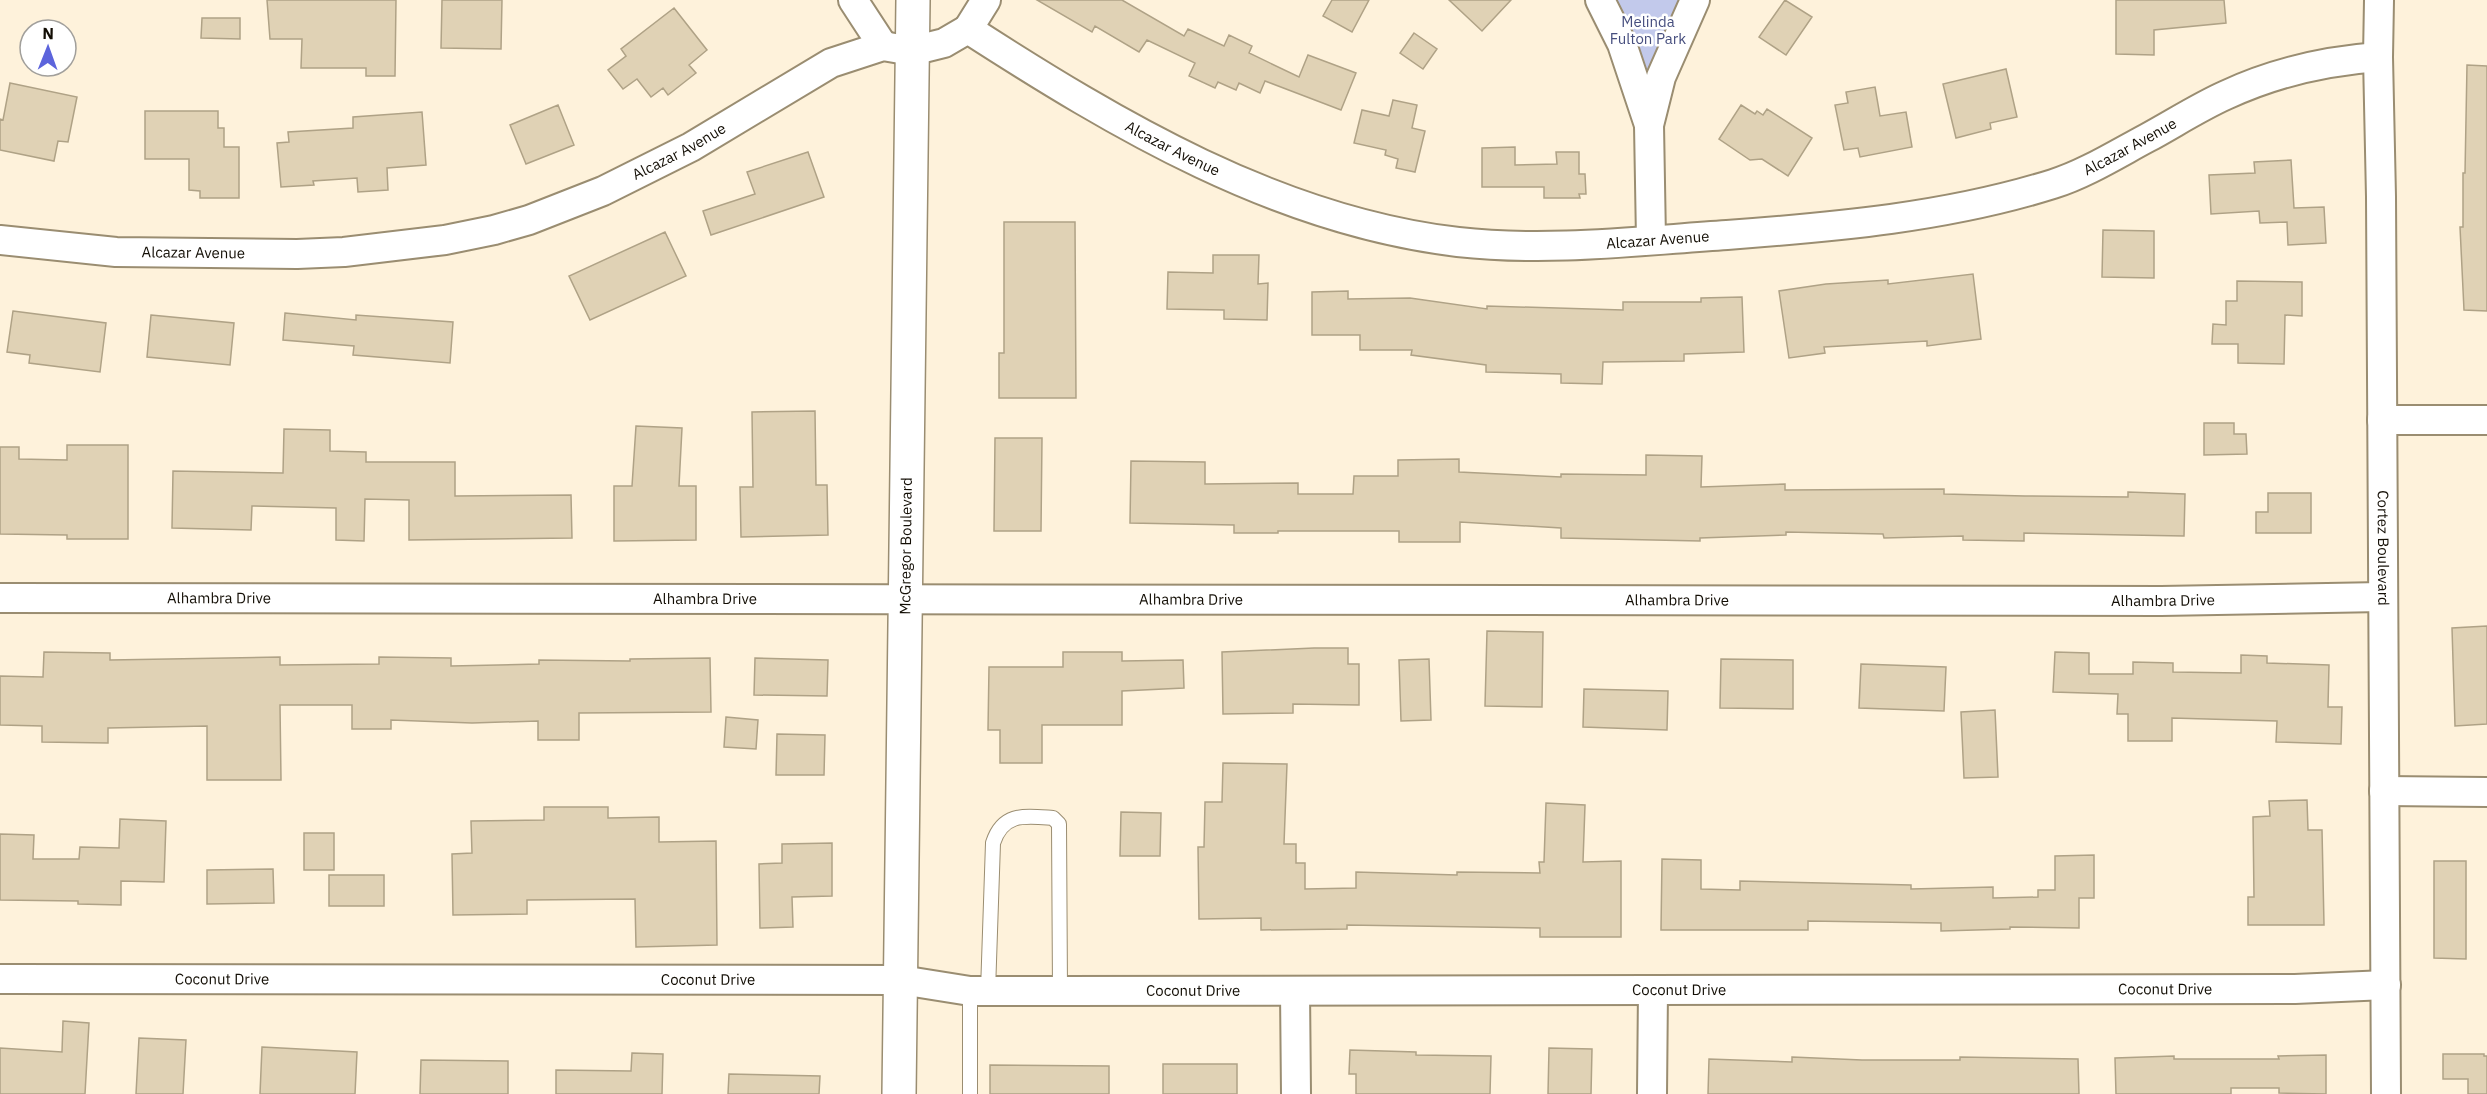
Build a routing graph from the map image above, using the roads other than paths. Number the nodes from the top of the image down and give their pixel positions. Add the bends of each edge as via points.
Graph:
1 (853, 0) edge
2 (913, 0) edge
3 (986, 0) edge
4 (1600, 0) edge
5 (1695, 0) edge
6 (2379, 0) edge
7 (968, 28) junction
8 (898, 48) junction
9 (2378, 57) junction
10 (1648, 125) junction
11 (0, 240) edge
12 (1651, 240) junction
13 (2382, 420) junction
14 (2487, 420) edge
15 (2382, 597) junction
16 (0, 598) edge
17 (906, 601) junction
18 (2384, 791) junction
19 (2487, 792) edge
20 (0, 979) edge
21 (901, 980) junction
22 (2386, 985) junction
23 (1653, 990) junction
24 (979, 991) junction
25 (1060, 991) junction
26 (1295, 992) junction
27 (899, 1094) edge
28 (970, 1094) edge
29 (1296, 1094) edge
30 (1652, 1094) edge
31 (2386, 1094) edge

1 - 8 street
2 - 8 main road, McGregor Boulevard
3 - 7 street
4 - 10 street via 1622,44
5 - 10 street via 1661,77
6 - 9 street, Cortez Boulevard
7 - 8 street, Alcazar Avenue via 944,43
7 - 12 street, Alcazar Avenue via 1147,137 1241,182 1350,221 1401,234 1516,246 1586,246
8 - 11 street, Alcazar Avenue via 831,63 691,147 603,191 494,230 445,240 297,254 116,252
8 - 17 main road, McGregor Boulevard
9 - 12 street, Alcazar Avenue via 2346,59 2260,81 2057,183 2008,196 1877,220
9 - 13 street, Cortez Boulevard
10 - 12 street
13 - 14 street
13 - 15 street, Cortez Boulevard
15 - 17 street, Alhambra Drive via 2161,601
15 - 18 street, Cortez Boulevard
16 - 17 street, Alhambra Drive
17 - 21 main road, McGregor Boulevard
18 - 19 street
18 - 22 street, Cortez Boulevard
20 - 21 street, Coconut Drive
21 - 24 street, Coconut Drive
21 - 27 main road, McGregor Boulevard
22 - 23 street, Coconut Drive via 2295,989
22 - 31 street, Cortez Boulevard
23 - 26 street, Coconut Drive
23 - 30 street
24 - 25 street, Coconut Drive
24 - 25 lane via 993,843 1003,824 1026,816 1053,818 1059,824
24 - 28 lane
25 - 26 street, Coconut Drive
26 - 29 street

